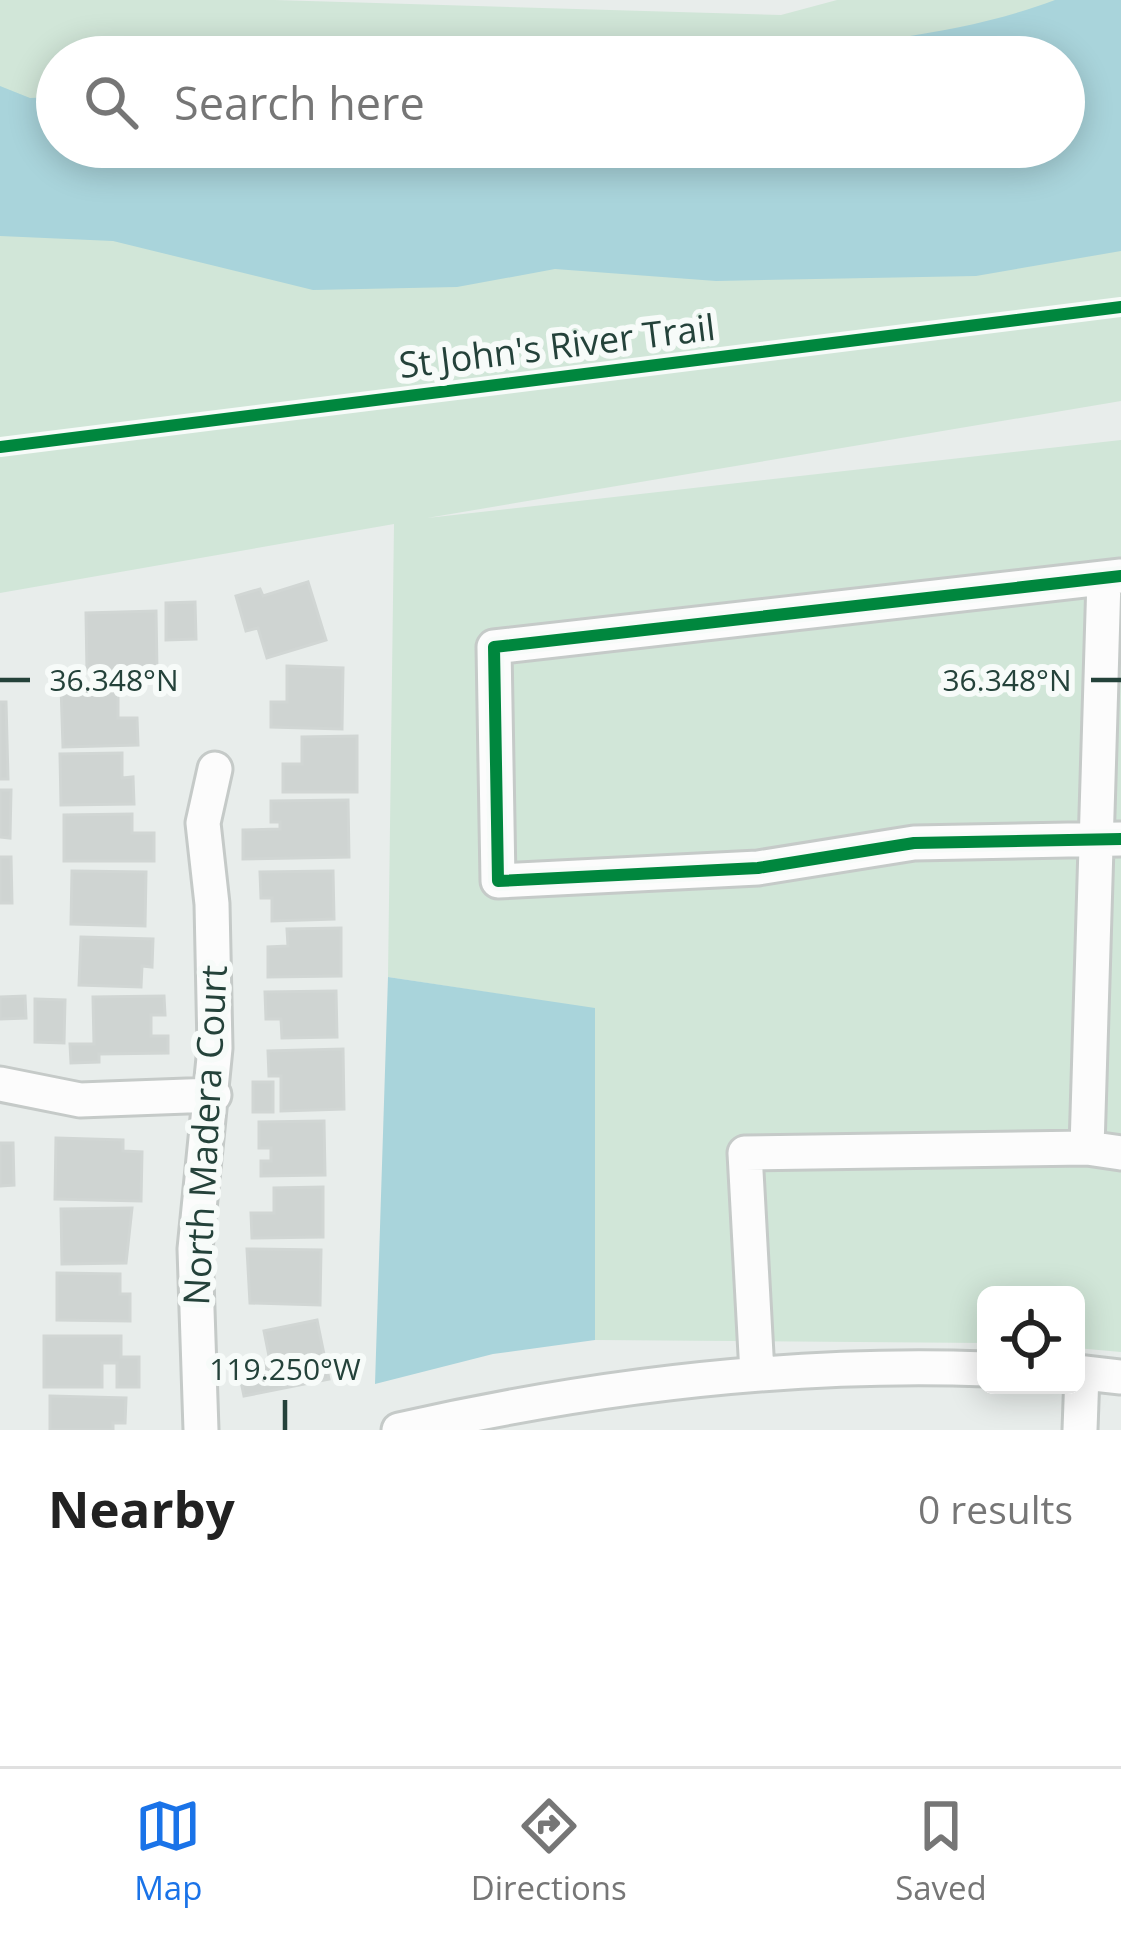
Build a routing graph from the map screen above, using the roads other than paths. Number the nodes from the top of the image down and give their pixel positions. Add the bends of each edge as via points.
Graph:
1 (1113, 577) edge
2 (215, 769) dead end
3 (1109, 838) edge
4 (0, 1084) edge
5 (214, 1095) junction
6 (1104, 1150) edge
7 (977, 1369) edge
8 (757, 1373) junction
9 (1085, 1373) edge
10 (1121, 1377) edge
11 (1079, 1394) edge
12 (201, 1430) edge
13 (399, 1430) edge
14 (1080, 1430) edge

1 - 3 street
1 - 3 street via 494,647 498,881 758,868 914,843
2 - 5 street, North Madera Court via 203,823
3 - 6 street
4 - 5 street via 80,1100
5 - 12 street, North Madera Court via 195,1250
6 - 8 street via 745,1153
7 - 8 street
8 - 13 street via 544,1398
9 - 10 street
11 - 14 street

